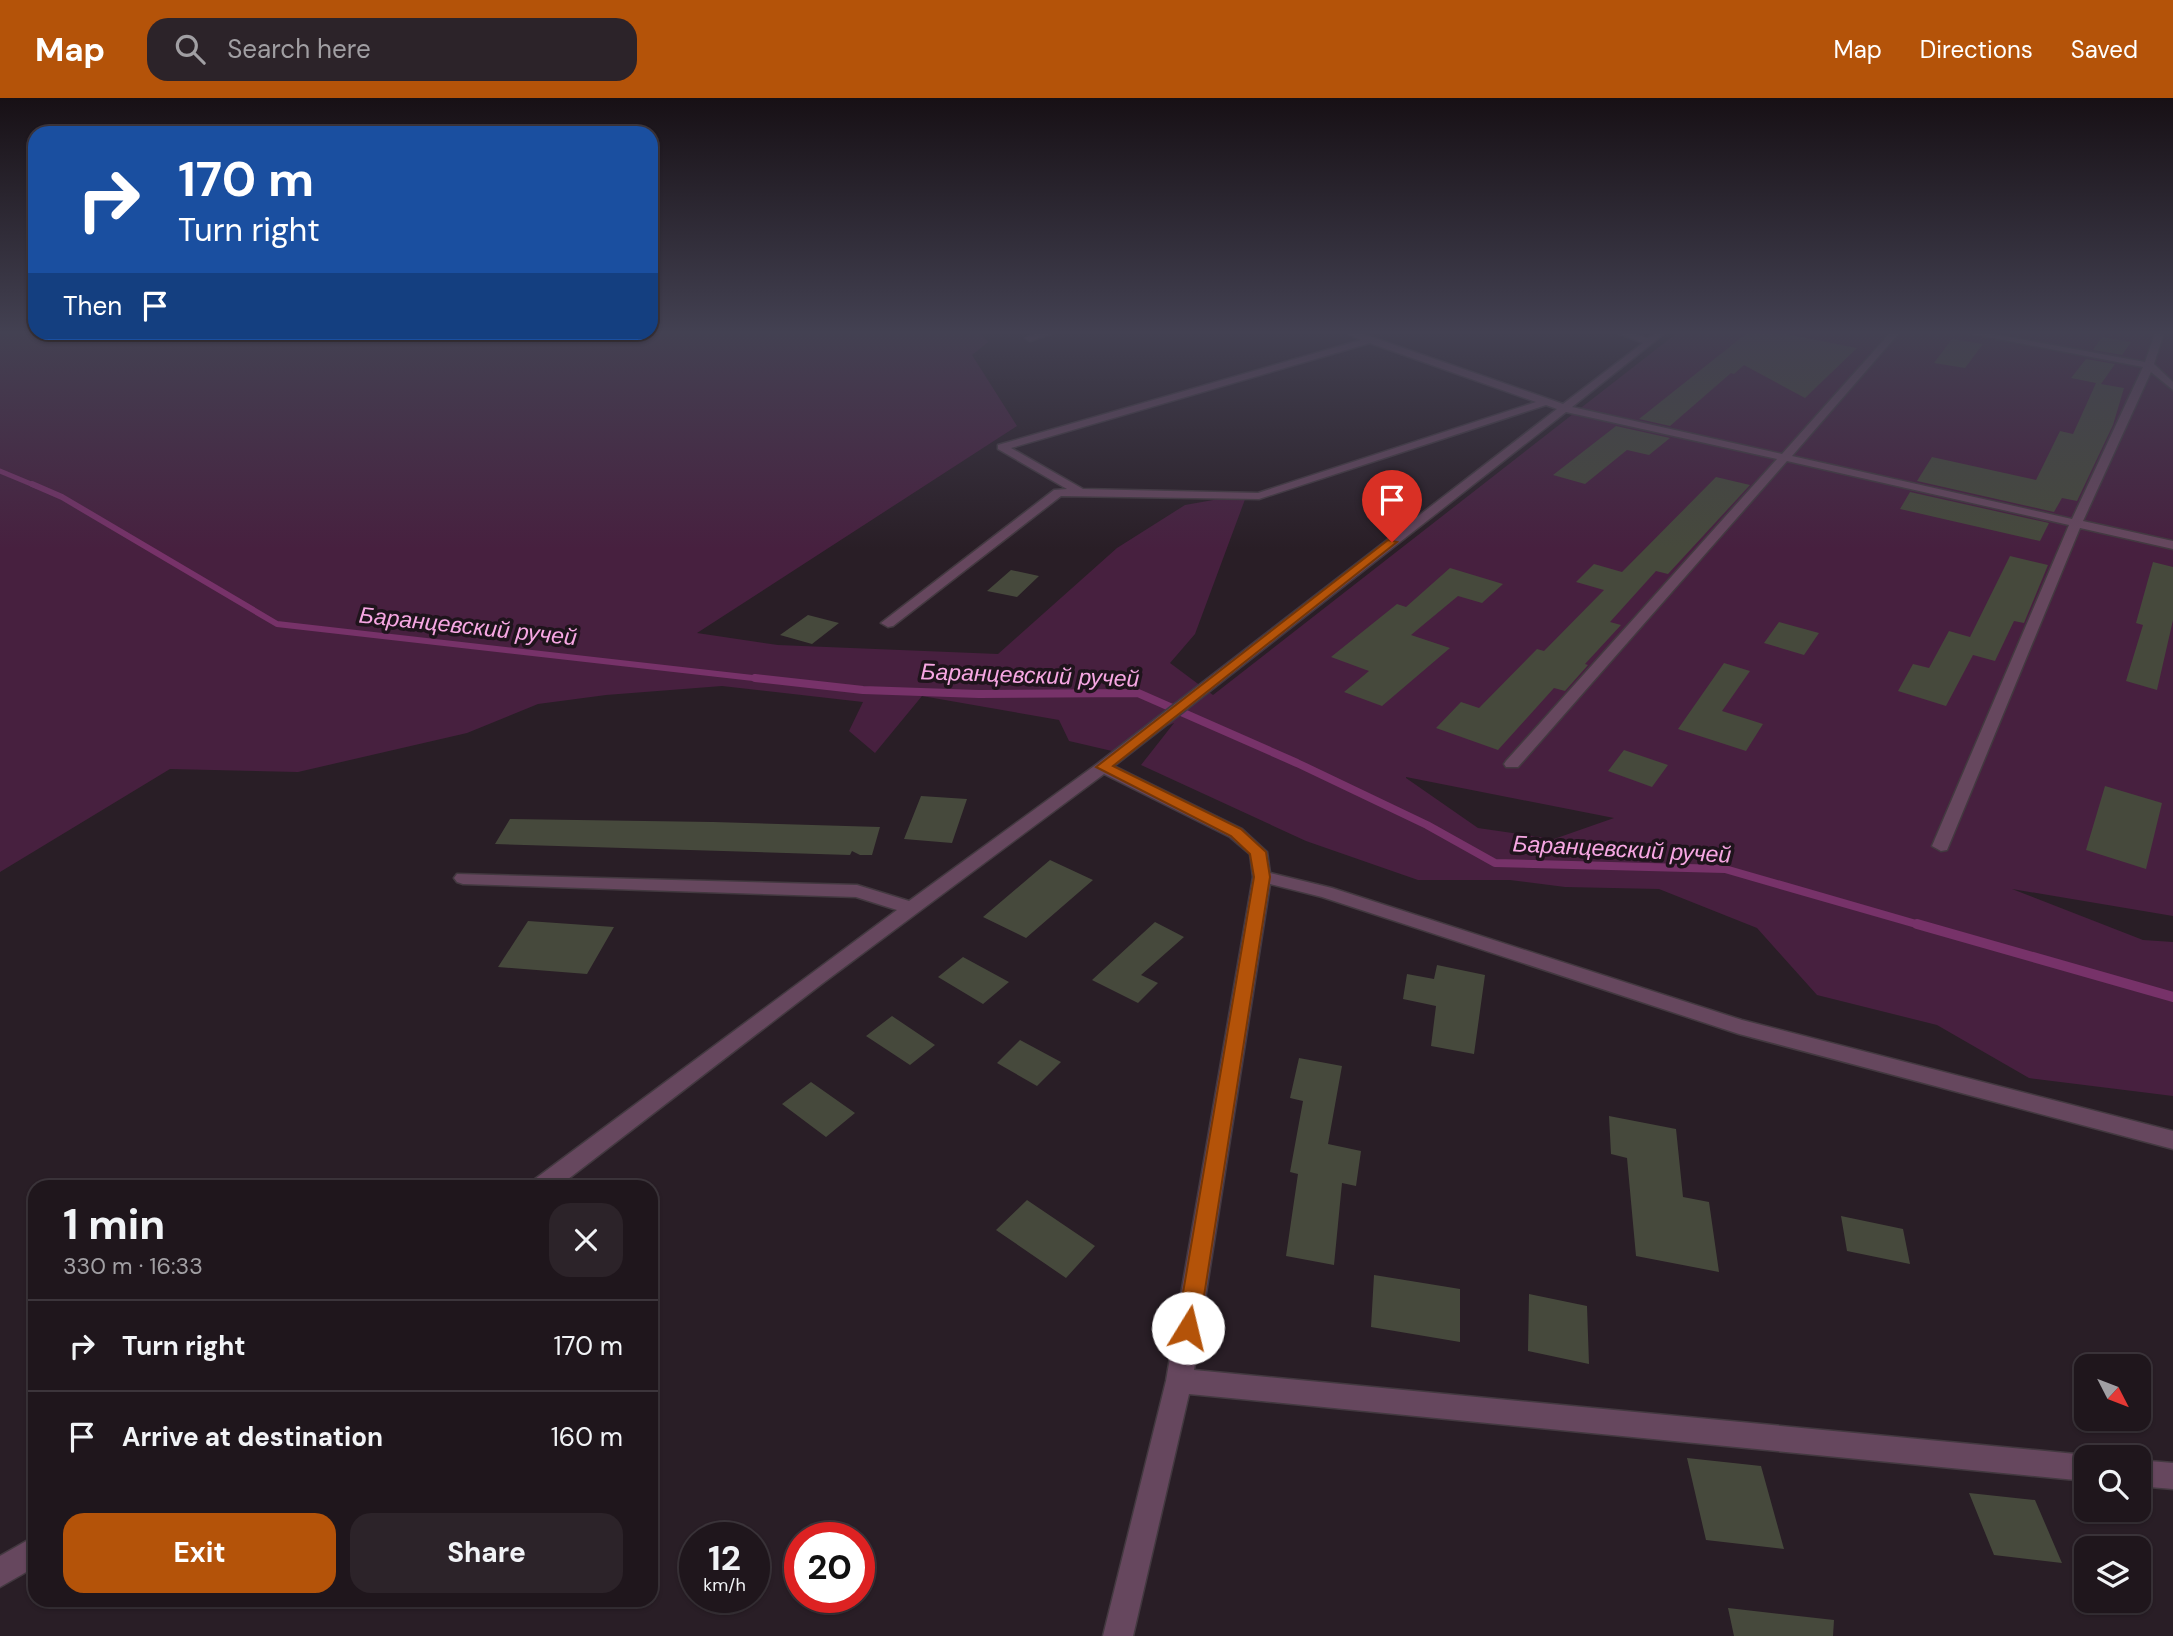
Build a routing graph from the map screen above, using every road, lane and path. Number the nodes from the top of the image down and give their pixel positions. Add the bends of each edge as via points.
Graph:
1 (1145, 405) edge
2 (1537, 405) edge
3 (1554, 405) edge
4 (1568, 405) edge
5 (1832, 405) edge
6 (2131, 405) edge
7 (1564, 408) junction
8 (1787, 457) junction
9 (1082, 492) junction
10 (2076, 523) junction
11 (2173, 545) edge
12 (888, 623) dead end
13 (1512, 764) dead end
14 (1103, 767) junction
15 (1941, 846) dead end
16 (1262, 877) junction
17 (463, 878) dead end
18 (911, 908) junction
19 (2173, 1140) edge
20 (551, 1180) edge
21 (1179, 1381) junction
22 (2074, 1467) edge
23 (2151, 1474) edge
24 (2173, 1476) edge
25 (28, 1555) edge
26 (0, 1573) edge
27 (1118, 1636) edge

1 - 9 lane via 1002,446
2 - 9 lane via 1259,496
3 - 7 lane
4 - 7 lane
5 - 8 lane
6 - 10 lane
7 - 8 lane
7 - 14 lane
8 - 10 lane
8 - 13 lane
9 - 12 lane via 1058,492
10 - 11 lane
10 - 15 lane
14 - 16 lane via 1236,833 1258,852
14 - 18 lane
16 - 19 lane via 1326,891 1739,1027
16 - 21 lane
17 - 18 lane via 857,891
18 - 20 lane
21 - 22 lane
21 - 27 lane
23 - 24 lane
25 - 26 lane

